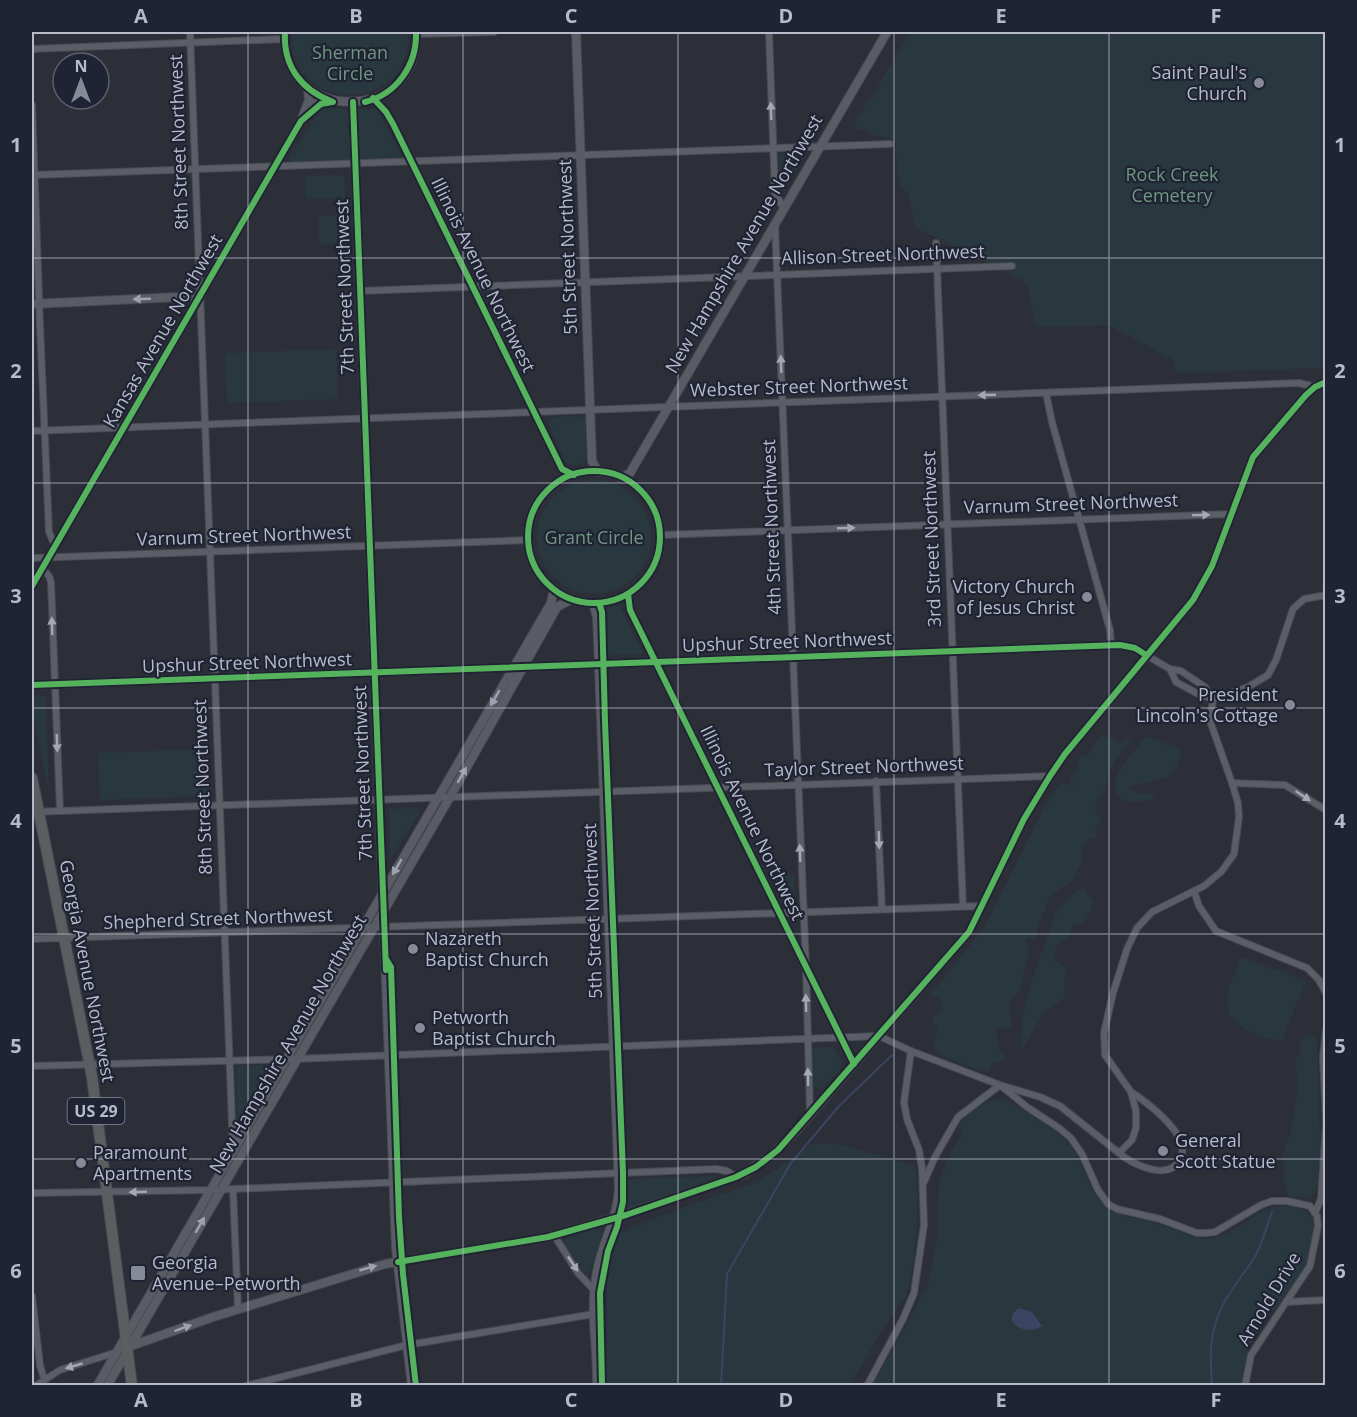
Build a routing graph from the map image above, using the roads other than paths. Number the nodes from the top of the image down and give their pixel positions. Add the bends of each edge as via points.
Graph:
1 (190, 32) edge
2 (494, 32) edge
3 (576, 32) edge
4 (769, 32) edge
5 (887, 32) edge
6 (416, 33) edge
7 (284, 35) edge
8 (191, 43) junction
9 (32, 49) edge
10 (308, 87) junction
11 (386, 92) junction
12 (327, 98) junction
13 (373, 98) junction
14 (352, 102) junction
15 (32, 105) edge
16 (307, 110) junction
17 (386, 112) junction
18 (890, 144) dead end
19 (820, 146) junction
20 (773, 148) junction
21 (581, 155) junction
22 (411, 162) junction
23 (355, 164) junction
24 (274, 167) junction
25 (195, 170) junction
26 (33, 175) edge
27 (784, 209) junction
28 (775, 225) junction
29 (936, 243) dead end
30 (1009, 266) dead end
31 (937, 270) junction
32 (777, 275) junction
33 (745, 276) junction
34 (585, 283) junction
35 (472, 287) junction
36 (360, 291) junction
37 (200, 296) junction
38 (36, 304) edge
39 (1326, 382) edge
40 (1315, 387) junction
41 (1046, 393) junction
42 (942, 397) junction
43 (783, 403) junction
44 (669, 406) junction
45 (590, 410) junction
46 (533, 412) junction
47 (365, 418) junction
48 (205, 424) junction
49 (124, 428) junction
50 (32, 431) edge
51 (43, 431) junction
52 (592, 461) junction
53 (562, 469) junction
54 (598, 472) junction
55 (585, 473) junction
56 (630, 473) junction
57 (574, 475) junction
58 (621, 478) junction
59 (559, 482) junction
60 (633, 485) junction
61 (1231, 513) junction
62 (1079, 519) junction
63 (947, 524) junction
64 (788, 530) junction
65 (660, 535) junction
66 (529, 540) junction
67 (55, 546) junction
68 (370, 546) junction
69 (210, 553) junction
70 (48, 557) junction
71 (32, 558) edge
72 (42, 568) junction
73 (32, 586) edge
74 (554, 589) junction
75 (628, 594) junction
76 (1326, 595) edge
77 (572, 599) junction
78 (593, 603) junction
79 (1111, 645) junction
80 (951, 651) junction
81 (1146, 655) junction
82 (793, 657) junction
83 (656, 662) junction
84 (599, 664) junction
85 (525, 666) junction
86 (513, 667) junction
87 (1170, 669) junction
88 (374, 673) junction
89 (214, 679) junction
90 (32, 685) edge
91 (55, 685) junction
92 (1213, 699) junction
93 (1050, 776) junction
94 (32, 778) edge
95 (957, 779) junction
96 (876, 781) junction
97 (1232, 783) junction
98 (798, 784) junction
99 (717, 787) junction
100 (604, 792) junction
101 (438, 797) junction
102 (450, 797) junction
103 (379, 800) junction
104 (219, 806) junction
105 (1326, 810) edge
106 (60, 811) junction
107 (35, 812) edge
108 (1194, 891) junction
109 (382, 892) junction
110 (963, 906) junction
111 (982, 906) junction
112 (882, 909) junction
113 (383, 910) junction
114 (779, 912) junction
115 (803, 912) junction
116 (609, 919) junction
117 (372, 928) junction
118 (384, 928) junction
119 (361, 929) junction
120 (224, 933) junction
121 (32, 939) edge
122 (64, 939) junction
123 (806, 966) junction
124 (1326, 993) edge
125 (1326, 1030) edge
126 (879, 1035) junction
127 (840, 1037) junction
128 (807, 1039) junction
129 (614, 1046) junction
130 (911, 1051) junction
131 (389, 1055) junction
132 (285, 1059) junction
133 (296, 1059) junction
134 (229, 1061) junction
135 (854, 1064) junction
136 (89, 1065) junction
137 (32, 1066) edge
138 (1000, 1085) junction
139 (1131, 1092) junction
140 (810, 1115) junction
141 (1326, 1122) edge
142 (232, 1150) junction
143 (1119, 1153) junction
144 (618, 1173) junction
145 (736, 1178) junction
146 (394, 1182) junction
147 (924, 1182) junction
148 (222, 1189) junction
149 (233, 1189) junction
150 (210, 1190) junction
151 (32, 1193) edge
152 (107, 1193) junction
153 (1315, 1213) junction
154 (615, 1218) junction
155 (1318, 1221) junction
156 (1326, 1225) edge
157 (554, 1236) junction
158 (398, 1262) junction
159 (594, 1290) junction
160 (32, 1296) edge
161 (1326, 1300) edge
162 (1286, 1302) junction
163 (238, 1309) junction
164 (594, 1314) junction
165 (126, 1335) junction
166 (407, 1345) junction
167 (128, 1347) junction
168 (117, 1352) junction
169 (44, 1379) junction
170 (35, 1386) edge
171 (97, 1386) edge
172 (107, 1386) edge
173 (132, 1386) edge
174 (246, 1386) edge
175 (412, 1386) edge
176 (597, 1386) edge
177 (867, 1386) edge
178 (1245, 1386) edge

1 - 8 street, 8th Street Northwest
2 - 6 street
3 - 21 street, 5th Street Northwest
20 -> 4 street
5 - 19 street, New Hampshire Avenue Northwest
6 - 11 street via 409,66
7 - 8 street
7 - 10 street via 290,64
8 - 9 street
8 - 25 street, 8th Street Northwest
10 - 12 street
10 - 16 street, Kansas Avenue Northwest
11 - 13 street
11 - 17 street, Illinois Avenue Northwest
12 - 14 street
12 - 16 street, Kansas Avenue Northwest
13 - 14 street
13 - 17 street, Illinois Avenue Northwest
14 - 23 street, 7th Street Northwest
15 - 26 street
16 - 24 street, Kansas Avenue Northwest
17 - 22 street, Illinois Avenue Northwest
18 - 19 street
19 - 20 street
19 - 27 street, New Hampshire Avenue Northwest
20 - 21 street
20 - 27 street via 774,193
21 - 22 street
21 - 34 street, 5th Street Northwest
22 - 23 street
22 - 35 street, Illinois Avenue Northwest
23 - 24 street
23 - 36 street, 7th Street Northwest
24 - 25 street
24 - 37 street, Kansas Avenue Northwest
25 - 26 street
25 - 37 street, 8th Street Northwest
26 - 38 street
27 - 28 street, New Hampshire Avenue Northwest
28 - 32 street, 4th Street Northwest
28 - 33 street, New Hampshire Avenue Northwest
29 - 31 street, 3rd Street Northwest
30 - 31 street, Allison Street Northwest
31 - 32 street, Allison Street Northwest
31 - 42 street, 3rd Street Northwest
32 - 33 street, Allison Street Northwest
43 -> 32 street, 4th Street Northwest
33 - 34 street, Allison Street Northwest
33 - 44 street, New Hampshire Avenue Northwest
34 - 35 street, Allison Street Northwest
34 - 45 street, 5th Street Northwest
35 - 36 street, Allison Street Northwest
35 - 46 street, Illinois Avenue Northwest
36 - 47 street, 7th Street Northwest
37 -> 38 street
37 - 48 street, 8th Street Northwest
37 - 49 street, Kansas Avenue Northwest
38 - 51 street
39 - 40 street
40 - 41 street, Webster Street Northwest via 1299,383
40 - 61 street via 1254,454
41 -> 42 street, Webster Street Northwest
41 - 62 street
42 - 43 street, Webster Street Northwest
42 - 63 street, 3rd Street Northwest
43 - 44 street, Webster Street Northwest
43 - 64 street, 4th Street Northwest
44 - 45 street, Webster Street Northwest
44 - 56 street, New Hampshire Avenue Northwest
45 - 46 street, Webster Street Northwest
45 - 52 street, 5th Street Northwest
46 - 47 street, Webster Street Northwest
46 - 53 street, Illinois Avenue Northwest
47 - 48 street, Webster Street Northwest
47 - 68 street, 7th Street Northwest
48 - 49 street, Webster Street Northwest
48 - 69 street, 8th Street Northwest
49 - 51 street, Webster Street Northwest
49 - 67 street, Kansas Avenue Northwest
50 - 51 street, Webster Street Northwest
51 - 67 street via 49,532
52 - 54 street, 5th Street Northwest
52 - 55 street
53 - 57 street
53 - 59 street
54 - 55 street
54 - 58 street
55 - 57 street
56 - 58 street
56 - 60 street
57 - 59 street
58 - 60 street
59 - 66 street via 536,506
60 - 65 street via 653,508
62 -> 61 street, Varnum Street Northwest
61 - 81 street via 1201,587
62 - 63 street, Varnum Street Northwest
62 - 79 street
64 -> 63 street, Varnum Street Northwest
63 - 80 street, 3rd Street Northwest
64 - 65 street, Varnum Street Northwest
64 - 82 street, 4th Street Northwest
65 - 75 street via 652,568
66 - 68 street, Varnum Street Northwest
66 - 74 street via 535,566
67 - 70 street, Kansas Avenue Northwest
68 - 69 street, Varnum Street Northwest
68 - 88 street, 7th Street Northwest
69 - 70 street, Varnum Street Northwest
69 - 89 street, 8th Street Northwest
70 - 71 street, Varnum Street Northwest
70 - 72 street, Kansas Avenue Northwest
72 - 73 street, Kansas Avenue Northwest
91 -> 72 street via 51,582
74 - 77 street
74 - 86 street, New Hampshire Avenue Northwest via 551,603
75 - 78 street
75 - 83 street, Illinois Avenue Northwest via 630,610
76 - 92 street via 1304,599 1293,609 1268,675
77 - 78 street
77 - 85 street, New Hampshire Avenue Northwest via 557,608
78 - 84 street, 5th Street Northwest
79 - 80 street, Upshur Street Northwest
79 - 81 street, Upshur Street Northwest via 1129,646
80 - 82 street, Upshur Street Northwest
80 - 95 street, 3rd Street Northwest
81 - 87 street
81 - 93 street
82 - 83 street, Upshur Street Northwest
82 - 98 street, 4th Street Northwest
83 - 84 street, Upshur Street Northwest
83 - 99 street, Illinois Avenue Northwest
84 - 85 street, Upshur Street Northwest
84 - 100 street, 5th Street Northwest
85 - 86 street, Upshur Street Northwest
102 -> 85 street, New Hampshire Avenue Northwest
86 - 88 street, Upshur Street Northwest
86 -> 101 street, New Hampshire Avenue Northwest
87 - 92 street via 1181,671 1205,687
87 - 92 street via 1176,682
88 - 89 street, Upshur Street Northwest
88 - 103 street, 7th Street Northwest
89 - 91 street, Upshur Street Northwest
89 - 104 street, 8th Street Northwest
90 - 91 street, Upshur Street Northwest
91 -> 106 street
92 - 97 street via 1210,722
93 - 95 street, Taylor Street Northwest
93 - 111 street via 1024,819
94 - 107 highway, Georgia Avenue Northwest / US 29
95 - 96 street, Taylor Street Northwest
95 - 110 street, 3rd Street Northwest
96 - 98 street, Taylor Street Northwest
96 -> 112 street
97 -> 105 street via 1285,785
97 - 108 street via 1239,817 1234,854 1221,872
98 - 99 street, Taylor Street Northwest
115 -> 98 street, 4th Street Northwest
99 - 100 street, Taylor Street Northwest
99 - 114 street, Illinois Avenue Northwest
100 - 102 street, Taylor Street Northwest
100 - 116 street, 5th Street Northwest
101 - 102 street, Taylor Street Northwest
101 - 103 street, Taylor Street Northwest
101 -> 109 street, New Hampshire Avenue Northwest
102 - 113 street, New Hampshire Avenue Northwest
103 - 104 street, Taylor Street Northwest
103 - 109 street, 7th Street Northwest
104 - 106 street, Taylor Street Northwest
104 - 120 street, 8th Street Northwest
106 - 107 street, Taylor Street Northwest
107 - 122 highway, Georgia Avenue Northwest / US 29
108 - 124 street via 1216,931 1307,968
108 - 139 street via 1152,912 1137,928 1113,993 1104,1033 1105,1055
109 - 113 street, 7th Street Northwest
109 - 119 street, New Hampshire Avenue Northwest
110 - 111 street, Shepherd Street Northwest
110 - 112 street, Shepherd Street Northwest
111 - 126 street via 964,937
112 - 115 street, Shepherd Street Northwest
113 - 117 street, New Hampshire Avenue Northwest
113 - 118 street, 7th Street Northwest
114 - 115 street, Shepherd Street Northwest
114 - 116 street, Shepherd Street Northwest
114 - 123 street, Illinois Avenue Northwest
115 - 123 street, 4th Street Northwest
116 - 118 street, Shepherd Street Northwest
116 - 129 street, 5th Street Northwest
117 - 118 street, Shepherd Street Northwest
117 - 119 street, Shepherd Street Northwest
117 - 133 street, New Hampshire Avenue Northwest
118 - 131 street, 7th Street Northwest
119 - 120 street, Shepherd Street Northwest
119 - 132 street, New Hampshire Avenue Northwest
120 - 122 street, Shepherd Street Northwest
120 - 134 street, 8th Street Northwest
121 - 122 street, Shepherd Street Northwest
122 - 136 highway, Georgia Avenue Northwest / US 29
123 - 127 street, Illinois Avenue Northwest
128 -> 123 street, 4th Street Northwest
125 - 141 street
126 - 127 street
126 - 130 street
126 - 135 street
127 - 128 street
127 - 135 street, Illinois Avenue Northwest
128 - 129 street
140 -> 128 street, 4th Street Northwest
129 - 131 street
129 - 144 street, 5th Street Northwest
130 - 138 street
130 - 147 street via 904,1102
131 - 133 street
131 - 146 street, 7th Street Northwest
132 - 133 street
132 - 134 street
132 - 142 street, New Hampshire Avenue Northwest
133 - 148 street, New Hampshire Avenue Northwest
134 - 136 street
134 - 142 street, 8th Street Northwest
135 - 140 street
136 - 137 street
136 - 152 highway, Georgia Avenue Northwest / US 29
138 - 143 street via 1060,1106
138 - 147 street via 958,1117
138 - 153 street via 1071,1138 1098,1190 1117,1209 1197,1233 1215,1232 1272,1201 1310,1206
139 - 143 street via 1136,1128 1132,1140
139 - 143 street via 1170,1126 1182,1146 1182,1154 1177,1165 1165,1171 1134,1163
140 - 145 street via 766,1160
141 - 153 street via 1322,1193
142 - 150 street, New Hampshire Avenue Northwest
144 - 145 street via 716,1169
144 - 146 street
144 - 154 street, 5th Street Northwest
145 - 154 street
146 - 149 street
146 - 158 street, 7th Street Northwest
147 - 177 street via 924,1225 914,1293
148 - 149 street
148 - 150 street
167 -> 148 street, New Hampshire Avenue Northwest
149 - 163 street
150 -> 152 street
150 - 165 street, New Hampshire Avenue Northwest
151 - 152 street
152 - 165 highway, Georgia Avenue Northwest / US 29
153 - 155 street, Arnold Drive
154 - 157 street
154 - 159 street, 5th Street Northwest via 599,1260
155 - 156 street
155 - 162 street, Arnold Drive via 1310,1266
157 - 158 street
157 -> 159 street
163 -> 158 street
158 - 166 street, 7th Street Northwest
159 - 164 street, 5th Street Northwest
160 - 169 street
161 - 162 street
162 - 178 street, Arnold Drive via 1251,1355
167 -> 163 street
164 - 166 street
164 - 176 street, 5th Street Northwest
165 - 167 highway, Georgia Avenue Northwest / US 29
165 - 168 street, New Hampshire Avenue Northwest
166 - 174 street
166 - 175 street, 7th Street Northwest
167 - 172 street, New Hampshire Avenue Northwest
167 - 173 highway, Georgia Avenue Northwest / US 29
168 -> 169 street
168 - 171 street, New Hampshire Avenue Northwest
169 - 170 street

